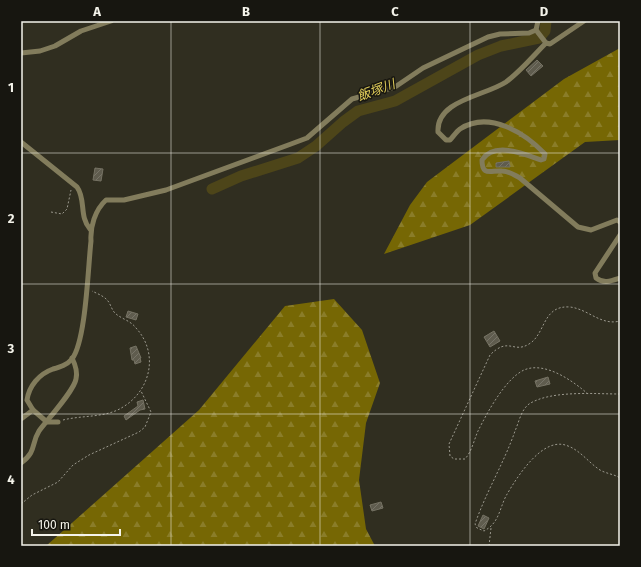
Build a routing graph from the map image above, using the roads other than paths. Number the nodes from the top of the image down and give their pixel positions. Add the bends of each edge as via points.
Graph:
1 (111, 21) edge
2 (538, 21) edge
3 (584, 21) edge
4 (536, 30) junction
5 (546, 43) junction
6 (21, 53) edge
7 (21, 142) edge
8 (620, 222) edge
9 (90, 229) junction
10 (620, 235) edge
11 (620, 278) edge
12 (72, 358) junction
13 (33, 410) junction
14 (21, 419) edge
15 (47, 422) junction
16 (58, 422) road end
17 (21, 463) edge

1 - 6 street via 80,31 55,46
2 - 4 street
3 - 5 street via 550,44
4 - 5 street
4 - 9 street via 488,38 423,68 395,87 352,98 301,140 166,190 124,200 106,200 99,206
5 - 8 street via 505,82 491,91 453,105 440,118 438,132 446,140 450,140 460,130 478,122 516,130 545,154 544,159 517,151 491,153 482,160 485,171 511,173 520,178 578,227 591,230 617,220
7 - 9 street via 82,193 84,216
9 - 12 street via 82,325
10 - 11 street via 595,273 600,281 609,282
12 - 13 street via 60,368 53,369 35,380 30,386 27,400
12 - 15 street via 76,366 76,380
13 - 14 street
13 - 15 street
15 - 16 street
15 - 17 street via 38,432 31,454

